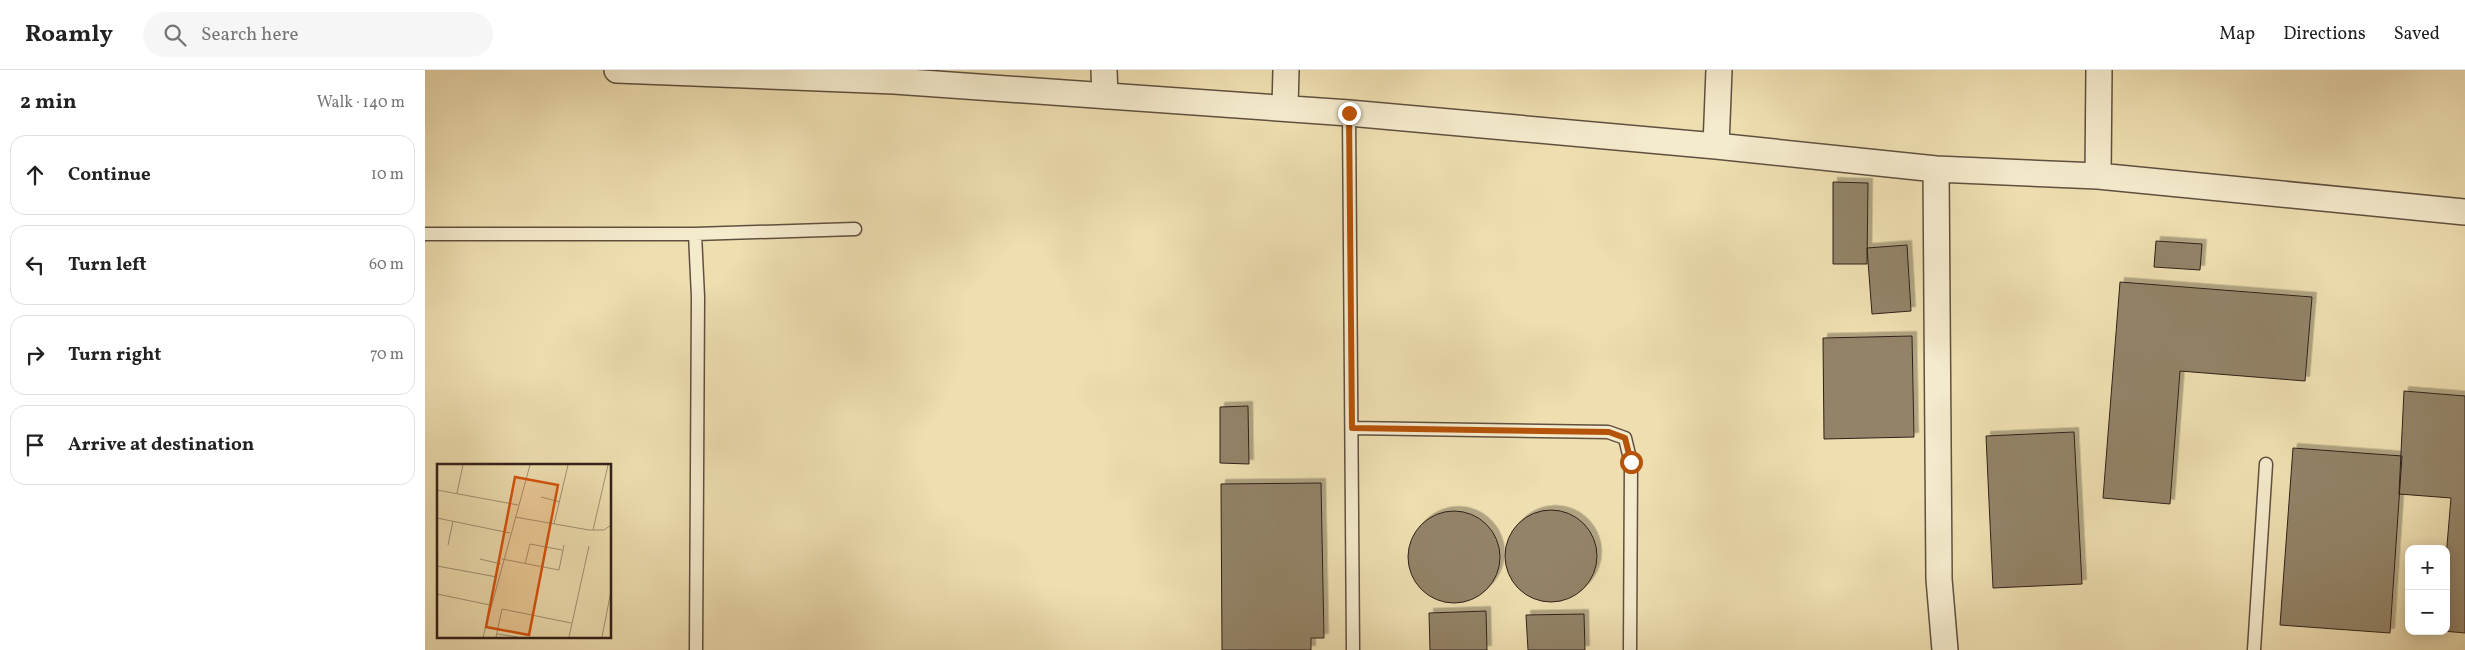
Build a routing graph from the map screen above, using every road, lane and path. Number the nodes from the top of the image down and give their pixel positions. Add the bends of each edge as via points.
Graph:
1 (617, 70) edge
2 (1104, 70) edge
3 (1287, 70) edge
4 (1719, 70) edge
5 (2099, 70) edge
6 (727, 72) edge
7 (1105, 96) junction
8 (1285, 108) junction
9 (1349, 113) junction
10 (1716, 146) junction
11 (1936, 169) junction
12 (2098, 176) junction
13 (2465, 212) edge
14 (855, 229) dead end
15 (425, 234) edge
16 (695, 234) junction
17 (1352, 428) junction
18 (2266, 464) dead end
19 (696, 650) edge
20 (1353, 650) edge
21 (1629, 650) edge
22 (1945, 650) edge
23 (2254, 650) edge

1 - 6 street
2 - 7 street
3 - 8 street
4 - 10 street
5 - 12 street
6 - 7 street
7 - 8 street
8 - 9 street
9 - 10 street
9 - 17 lane
10 - 11 street
11 - 12 street
11 - 22 street via 1939,579
12 - 13 street
14 - 16 lane
15 - 16 lane
16 - 19 lane via 698,296
17 - 20 lane
17 - 21 lane via 1609,432 1625,438 1631,462
18 - 23 lane

